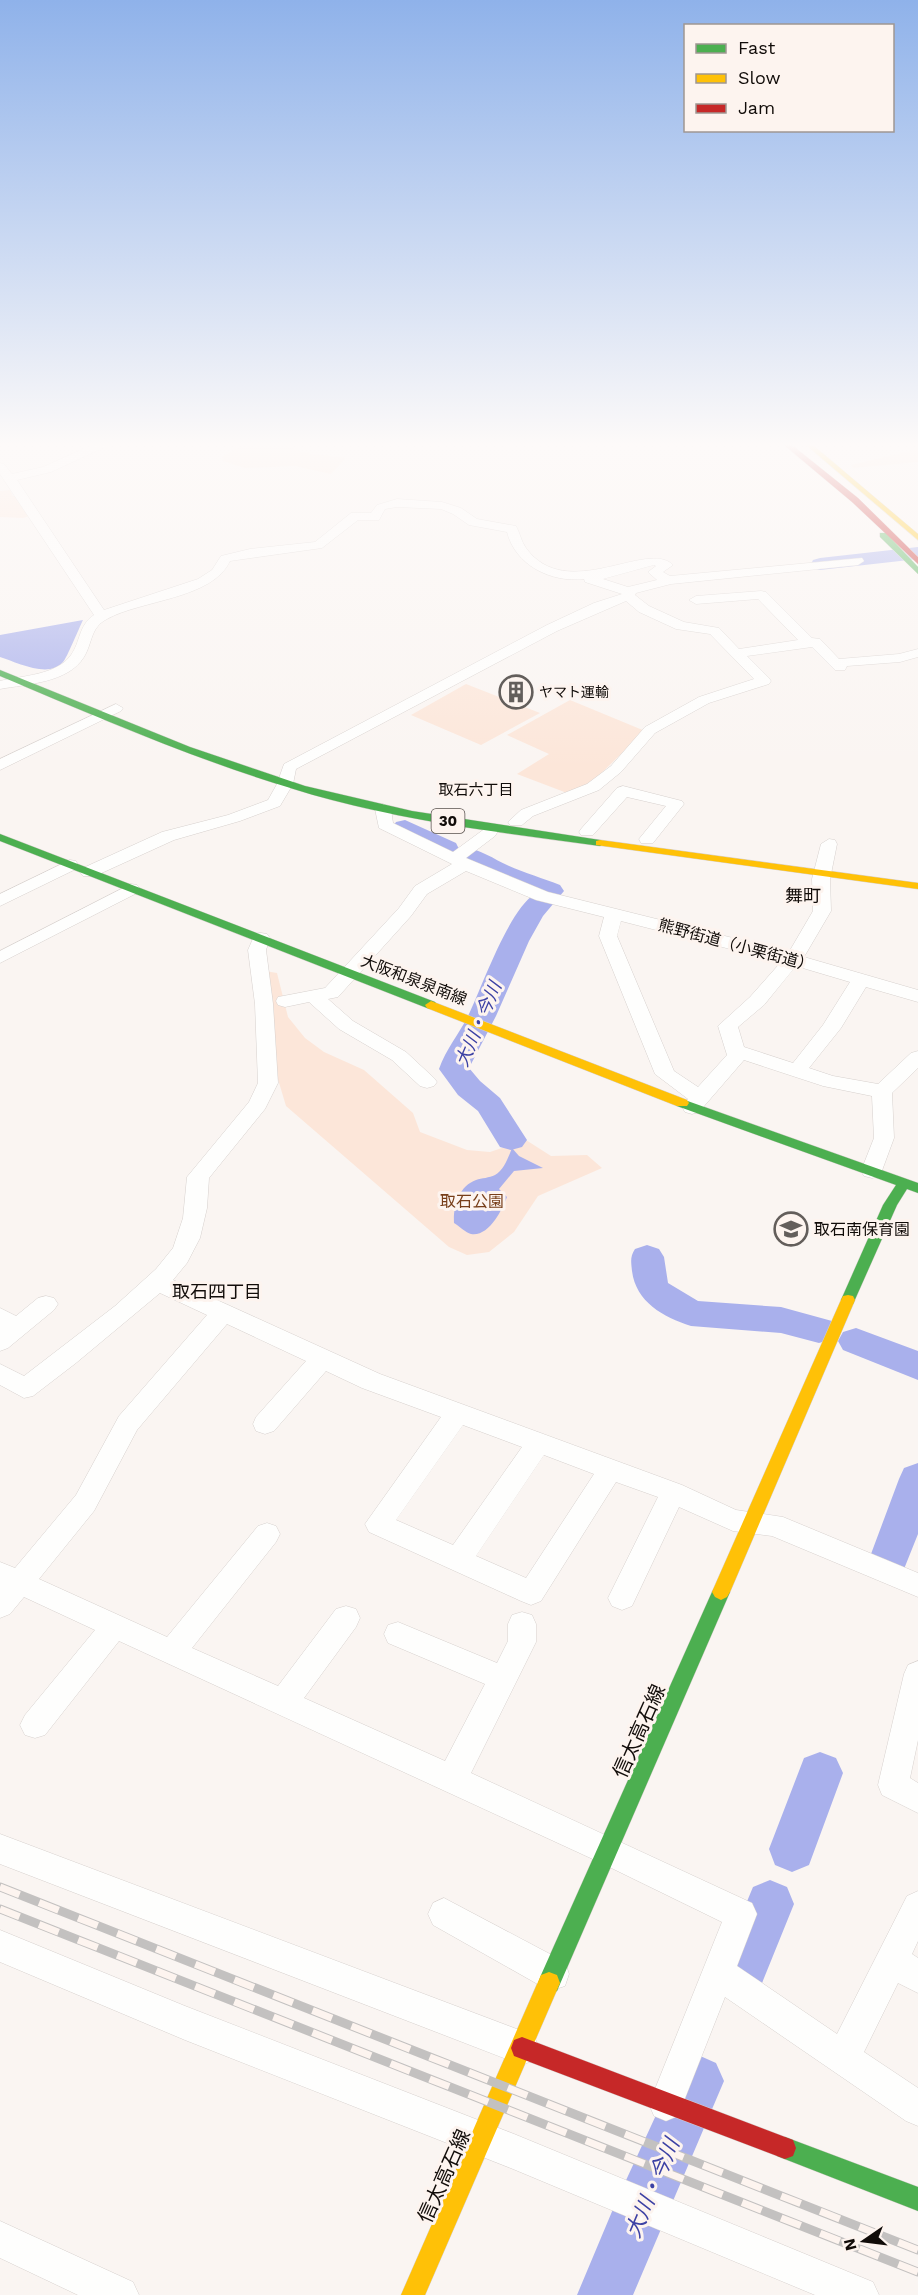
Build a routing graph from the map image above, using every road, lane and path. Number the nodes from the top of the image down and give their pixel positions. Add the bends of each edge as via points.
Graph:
1 (60, 552) edge
2 (258, 552) edge
3 (523, 552) edge
4 (912, 560) edge
5 (858, 561) dead end
6 (618, 569) dead end
7 (918, 572) edge
8 (667, 581) junction
9 (629, 594) junction
10 (696, 600) dead end
11 (102, 616) junction
12 (809, 643) junction
13 (737, 653) junction
14 (918, 653) edge
15 (0, 664) edge
16 (0, 673) edge
17 (42, 676) junction
18 (20, 681) junction
19 (0, 685) edge
20 (109, 711) junction
21 (0, 765) edge
22 (286, 779) junction
23 (383, 809) junction
24 (516, 822) junction
25 (492, 828) junction
26 (587, 832) junction
27 (0, 837) edge
28 (647, 839) junction
29 (825, 859) junction
30 (459, 861) junction
31 (70, 865) junction
32 (89, 872) junction
33 (918, 874) edge
34 (918, 886) edge
35 (131, 889) junction
36 (0, 901) edge
37 (614, 913) junction
38 (261, 938) junction
39 (0, 958) edge
40 (793, 960) junction
41 (351, 973) junction
42 (861, 980) junction
43 (313, 996) junction
44 (918, 996) edge
45 (285, 1001) dead end
46 (735, 1051) junction
47 (918, 1057) edge
48 (796, 1071) junction
49 (427, 1082) dead end
50 (882, 1091) junction
51 (696, 1103) junction
52 (872, 1171) junction
53 (913, 1184) edge
54 (157, 1282) junction
55 (46, 1304) dead end
56 (222, 1314) junction
57 (6, 1329) edge
58 (321, 1359) junction
59 (0, 1373) edge
60 (458, 1413) junction
61 (265, 1424) dead end
62 (539, 1443) junction
63 (611, 1469) junction
64 (673, 1492) junction
65 (752, 1523) junction
66 (267, 1534) dead end
67 (457, 1561) junction
68 (918, 1584) edge
69 (6, 1588) edge
70 (622, 1598) dead end
71 (346, 1618) dead end
72 (522, 1624) dead end
73 (114, 1628) junction
74 (398, 1634) dead end
75 (171, 1653) junction
76 (918, 1674) edge
77 (504, 1679) junction
78 (282, 1703) junction
79 (35, 1725) dead end
80 (452, 1779) junction
81 (918, 1799) edge
82 (0, 1849) edge
83 (608, 1850) junction
84 (918, 1907) edge
85 (444, 1914) dead end
86 (0, 1946) edge
87 (905, 1969) edge
88 (718, 1973) junction
89 (553, 1974) junction
90 (522, 2048) junction
91 (843, 2058) junction
92 (680, 2109) junction
93 (918, 2109) edge
94 (481, 2139) junction
95 (918, 2199) edge
96 (0, 2239) edge
97 (106, 2292) edge
98 (413, 2295) edge
99 (860, 2295) edge

1 - 11 street
2 - 11 street via 225,559 217,574
3 - 6 street via 530,561 567,575
4 - 7 main road
5 - 8 street
8 - 9 street
8 - 9 street via 654,572 667,565 654,561 590,579
9 - 13 street via 644,609 670,622 714,631
9 - 22 street via 552,628 289,767
10 - 12 street via 761,595
11 - 17 street via 87,627 76,660
12 - 13 street
12 - 14 street via 815,642 838,665
13 - 24 street via 765,681 704,700 650,729 616,769 594,787 527,813
15 - 17 main road, 30
16 - 18 main road, 30
17 - 18 street
17 - 20 main road, 30
18 - 19 street
18 - 20 main road, 30
20 - 21 street
20 - 22 main road, 30
22 - 23 main road, 30
22 - 24 main road, 30
22 - 32 street via 274,803 168,836
23 - 25 main road, 30
23 - 30 street, 熊野街道（小栗街道） via 385,825
24 - 26 main road, 30
25 - 29 main road, 30
25 - 30 street
26 - 28 main road, 30
26 - 28 street via 623,791 676,804
27 - 31 main road, 大阪和泉泉南線
28 - 29 main road, 30
29 - 33 main road, 30
29 - 34 main road, 30
29 - 40 street via 822,911
30 - 37 street, 熊野街道（小栗街道） via 548,897
30 - 41 street via 421,890
31 - 32 main road, 大阪和泉泉南線
31 - 36 street
32 - 35 main road, 大阪和泉泉南線
35 - 38 main road, 大阪和泉泉南線
35 - 39 street
37 - 40 street, 熊野街道（小栗街道）
37 - 51 street via 608,936 665,1074
38 - 41 main road, 大阪和泉泉南線
38 - 54 street via 257,951 268,1083 258,1104 198,1177 192,1230 179,1258
40 - 42 street, 熊野街道（小栗街道）
40 - 46 street via 757,1001 728,1026
41 - 43 street via 331,993
41 - 51 main road, 大阪和泉泉南線
42 - 44 street, 熊野街道（小栗街道）
42 - 48 street via 831,1028
43 - 45 street
43 - 49 street via 346,1025 399,1056
46 - 48 street
46 - 51 street via 737,1056
47 - 50 street
48 - 50 street via 830,1082
50 - 52 street via 884,1138
51 - 52 main road, 大阪和泉泉南線
52 - 53 main road, 大阪和泉泉南線
53 - 65 main road, 信太高石線 via 890,1205
54 - 56 street
54 - 59 street via 94,1338 24,1389
55 - 57 street
56 - 58 street
56 - 69 street via 128,1423 85,1503
58 - 60 street
58 - 61 street
60 - 62 street
60 - 67 street via 378,1524
62 - 63 street
62 - 67 street
63 - 64 street
63 - 67 street via 531,1593
64 - 65 street via 733,1520
64 - 70 street
65 - 68 street via 774,1525
65 - 83 main road, 信太高石線
66 - 75 street
69 - 73 street
71 - 78 street
72 - 77 street via 522,1642
73 - 75 street
73 - 79 street
74 - 77 street
75 - 78 street
76 - 81 street via 893,1785
77 - 80 street
78 - 80 street
80 - 83 street
82 - 90 street
83 - 88 street via 741,1914
83 - 89 main road, 信太高石線
84 - 87 street
85 - 89 street
86 - 94 street
87 - 91 street
88 - 91 street
88 - 92 street
89 - 90 main road, 信太高石線
90 - 92 main road
90 - 94 main road, 信太高石線
91 - 93 street
92 - 95 main road
94 - 98 main road, 信太高石線
94 - 99 street
96 - 97 street

